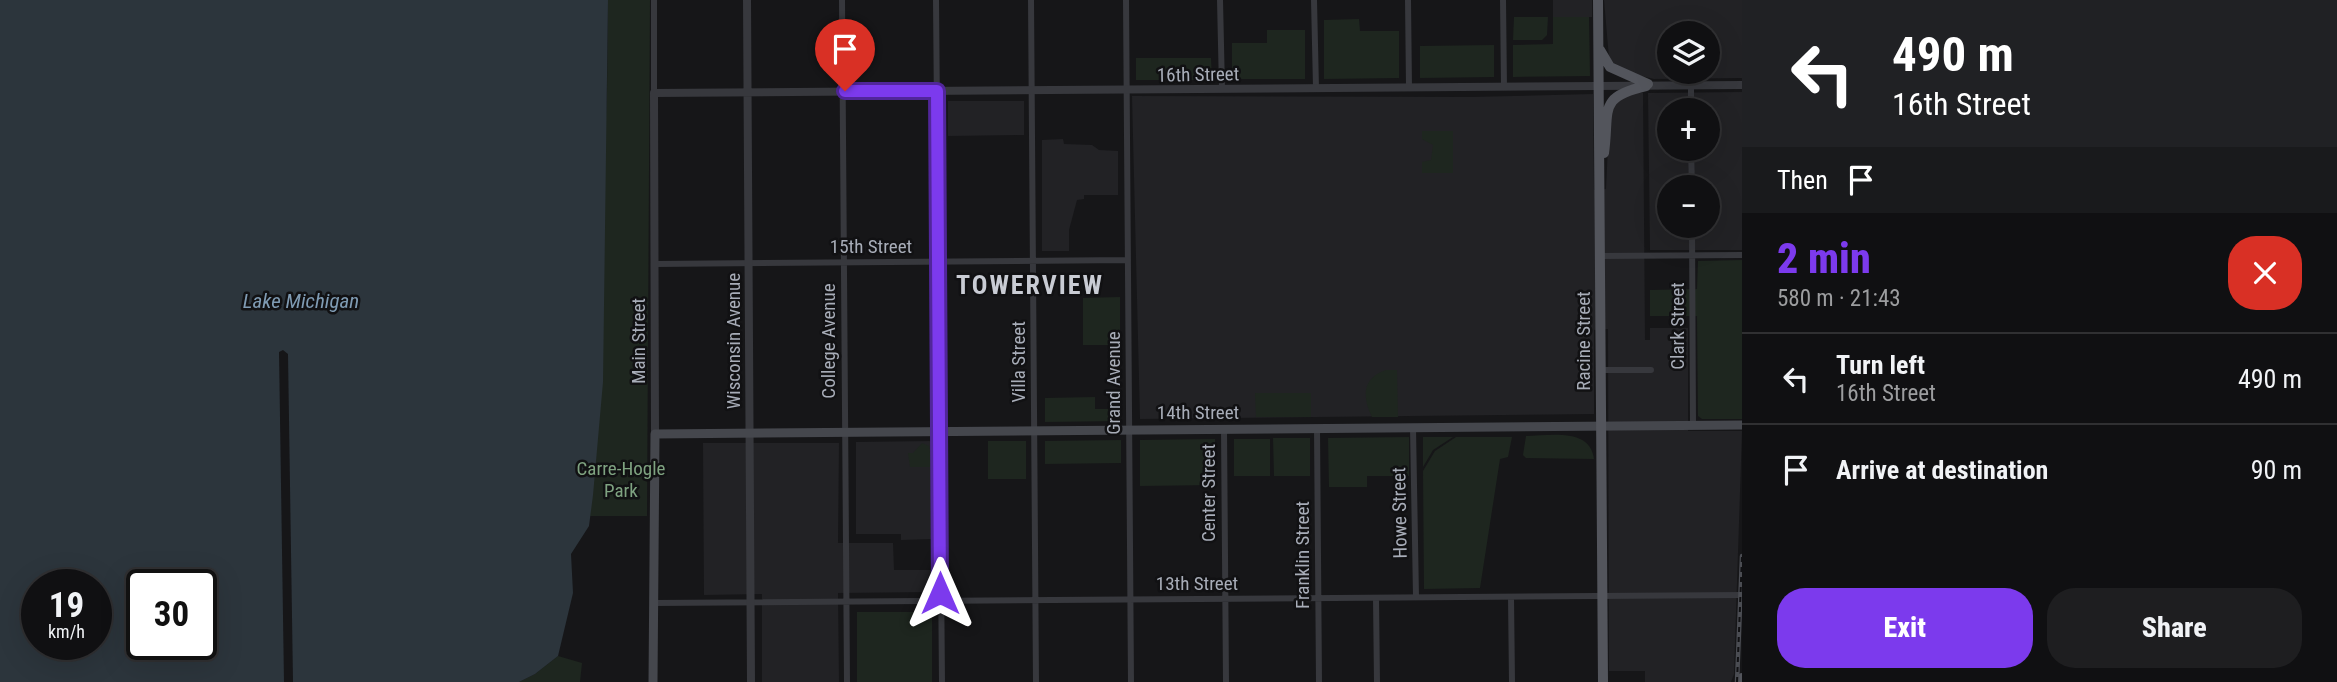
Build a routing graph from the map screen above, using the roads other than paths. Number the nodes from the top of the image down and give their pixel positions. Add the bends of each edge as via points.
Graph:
1 (654, 0) edge
2 (747, 0) edge
3 (842, 0) edge
4 (936, 0) edge
5 (1031, 0) edge
6 (1126, 0) edge
7 (1220, 0) edge
8 (1314, 0) edge
9 (1408, 0) edge
10 (1503, 0) edge
11 (1598, 0) edge
12 (1598, 46) junction
13 (1691, 85) junction
14 (1742, 85) edge
15 (1598, 86) junction
16 (1649, 86) junction
17 (1409, 87) junction
18 (1503, 87) junction
19 (1316, 88) junction
20 (1222, 89) junction
21 (1127, 90) junction
22 (845, 91) junction
23 (937, 91) junction
24 (1032, 91) junction
25 (747, 92) junction
26 (654, 93) junction
27 (1691, 98) edge
28 (1599, 163) junction
29 (1692, 238) edge
30 (1692, 255) junction
31 (1742, 255) edge
32 (1600, 256) junction
33 (1033, 260) junction
34 (1128, 260) junction
35 (843, 261) junction
36 (938, 261) junction
37 (748, 262) junction
38 (655, 264) junction
39 (1601, 370) junction
40 (1651, 370) dead end
41 (1693, 425) junction
42 (1742, 425) edge
43 (1601, 426) junction
44 (1317, 428) junction
45 (1413, 428) junction
46 (1129, 429) junction
47 (1224, 429) junction
48 (1034, 430) junction
49 (939, 431) junction
50 (750, 432) junction
51 (844, 432) junction
52 (655, 434) junction
53 (1742, 595) edge
54 (1602, 596) junction
55 (1416, 597) junction
56 (1511, 597) junction
57 (1319, 598) junction
58 (1376, 598) junction
59 (1225, 599) junction
60 (1035, 600) junction
61 (1130, 600) junction
62 (940, 601) junction
63 (653, 603) junction
64 (751, 603) junction
65 (846, 603) junction
66 (653, 682) edge
67 (751, 682) edge
68 (847, 682) edge
69 (942, 682) edge
70 (1036, 682) edge
71 (1131, 682) edge
72 (1226, 682) edge
73 (1319, 682) edge
74 (1377, 682) edge
75 (1512, 682) edge
76 (1603, 682) edge

1 - 26 street, Main Street
2 - 25 street, Wisconsin Avenue
3 - 22 street, College Avenue
4 - 23 street
5 - 24 street, Villa Street
6 - 21 street, Grand Avenue
7 - 20 street
8 - 19 street
9 - 17 street
10 - 18 street
11 - 12 main road, Racine Street
12 - 15 main road, Racine Street
12 - 16 main road via 1610,67
13 - 14 street, 16th Street
13 - 16 street, 16th Street
13 - 27 street
15 - 16 street, 16th Street
15 - 18 street, 16th Street
15 - 28 main road, Racine Street
16 - 28 main road via 1620,92 1611,101
17 - 18 street, 16th Street
17 - 19 street, 16th Street
19 - 20 street, 16th Street
20 - 21 street, 16th Street
21 - 24 street, 16th Street
21 - 34 street, Grand Avenue
22 - 23 street, 16th Street
22 - 25 street, 16th Street
22 - 35 street, College Avenue
23 - 24 street, 16th Street
23 - 36 street
24 - 33 street, Villa Street
25 - 26 street, 16th Street
25 - 37 street, Wisconsin Avenue
26 - 38 street, Main Street
28 - 32 main road, Racine Street
29 - 30 street, Clark Street
30 - 31 street
30 - 32 street
30 - 41 street, Clark Street
32 - 39 main road, Racine Street
33 - 34 street, 15th Street
33 - 36 street, 15th Street
33 - 48 street, Villa Street
34 - 46 street, Grand Avenue
35 - 36 street, 15th Street
35 - 37 street, 15th Street
35 - 51 street, College Avenue
36 - 49 street
37 - 38 street, 15th Street
37 - 50 street, Wisconsin Avenue
38 - 52 street, Main Street
39 - 40 street
39 - 43 main road, Racine Street
41 - 42 main road, 14th Street
41 - 43 main road, 14th Street
43 - 45 main road, 14th Street
43 - 54 main road, Racine Street
44 - 45 main road, 14th Street
44 - 47 main road, 14th Street
44 - 57 street, Franklin Street
45 - 55 street, Howe Street
46 - 47 main road, 14th Street
46 - 48 main road, 14th Street
46 - 61 street, Grand Avenue
47 - 59 street, Center Street
48 - 49 main road, 14th Street
48 - 60 street, Villa Street
49 - 51 main road, 14th Street
49 - 62 street
50 - 51 main road, 14th Street
50 - 52 main road, 14th Street
50 - 64 street, Wisconsin Avenue
51 - 65 street, College Avenue
52 - 63 main road, Main Street
53 - 54 street, 13th Street
54 - 56 street, 13th Street
54 - 76 main road, Racine Street
55 - 56 street, 13th Street
55 - 58 street, 13th Street
56 - 75 street
57 - 58 street, 13th Street
57 - 59 street, 13th Street
57 - 73 street, Franklin Street
58 - 74 street
59 - 61 street, 13th Street
59 - 72 street, Center Street
60 - 61 street, 13th Street
60 - 62 street, 13th Street
60 - 70 street, Villa Street
61 - 71 street, Grand Avenue
62 - 65 street, 13th Street
62 - 69 street
63 - 64 street, 13th Street
63 - 66 main road, Main Street
64 - 65 street, 13th Street
64 - 67 street, Wisconsin Avenue
65 - 68 street, College Avenue

